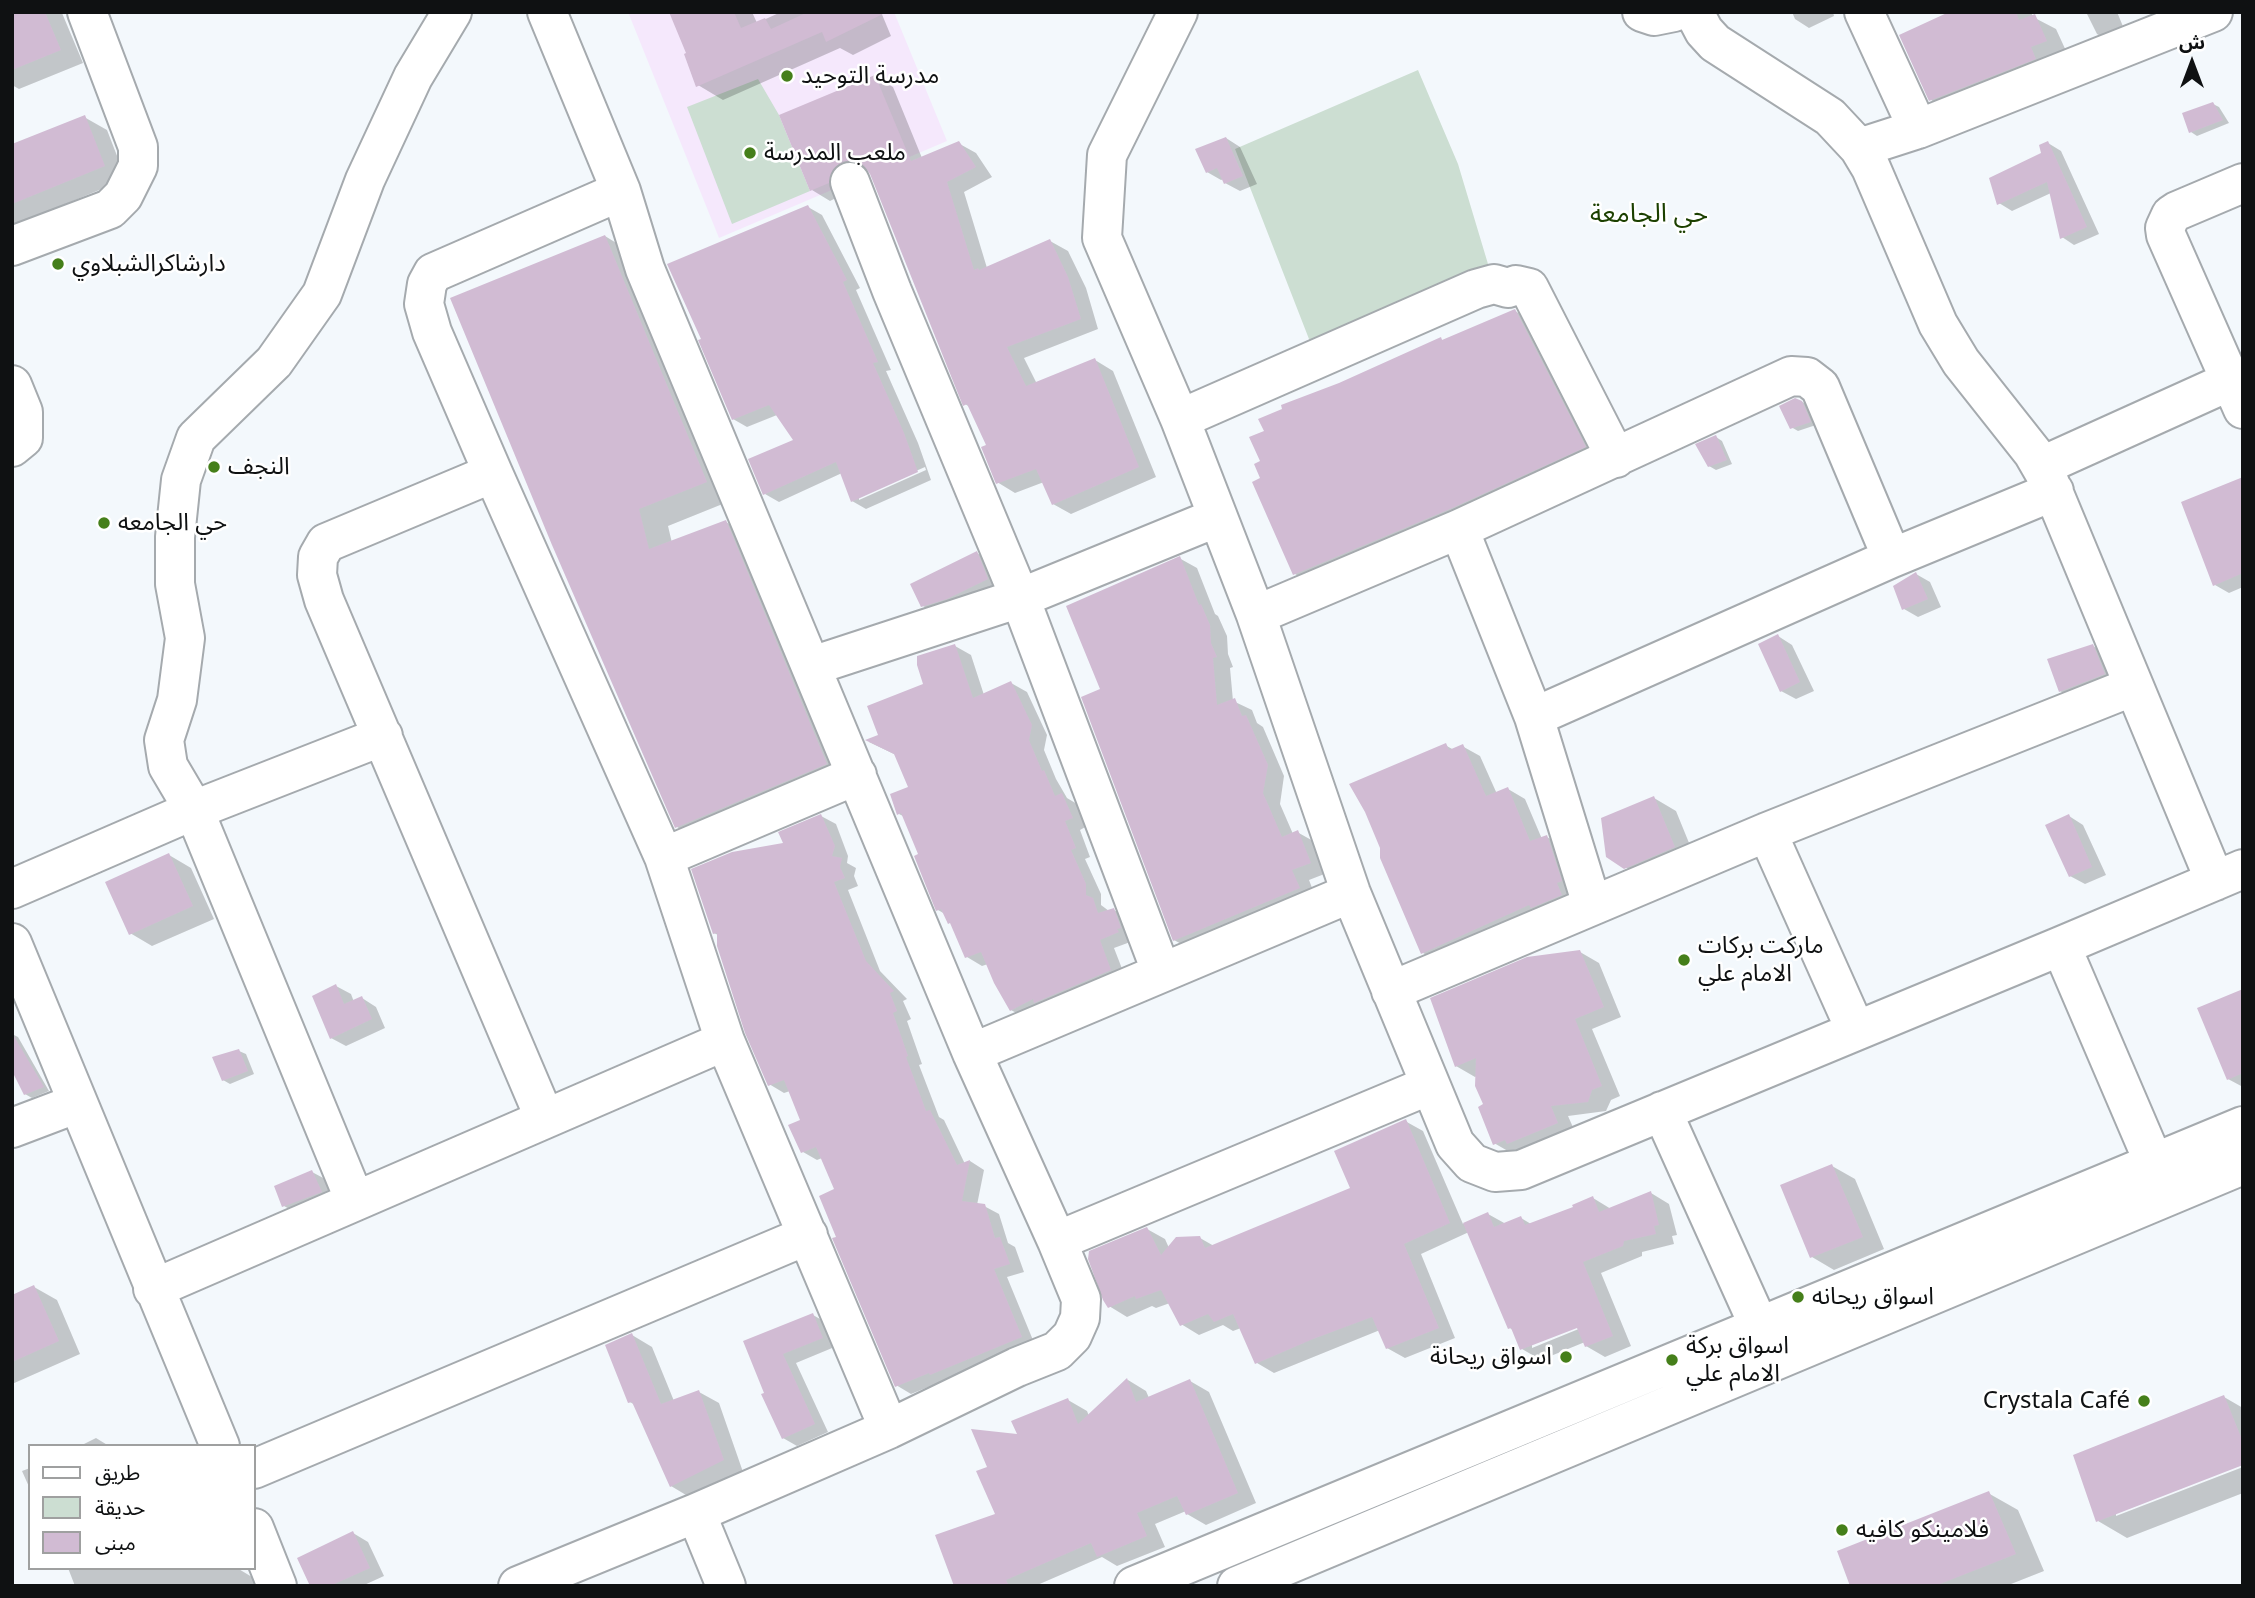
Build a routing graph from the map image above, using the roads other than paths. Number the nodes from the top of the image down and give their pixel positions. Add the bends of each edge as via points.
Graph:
1 (88, 12) edge
2 (452, 12) edge
3 (547, 12) edge
4 (1178, 12) edge
5 (1642, 12) edge
6 (1674, 12) edge
7 (1694, 12) edge
8 (1864, 12) edge
9 (2213, 12) edge
10 (1918, 129) junction
11 (1859, 148) junction
12 (850, 182) dead end
13 (2243, 183) edge
14 (621, 191) junction
15 (12, 246) edge
16 (12, 385) edge
17 (2236, 395) edge
18 (1180, 419) junction
19 (12, 447) edge
20 (1616, 458) junction
21 (493, 473) junction
22 (2048, 479) junction
23 (1217, 517) junction
24 (1459, 529) junction
25 (1892, 558) junction
26 (1020, 597) junction
27 (1256, 615) junction
28 (812, 666) junction
29 (2134, 686) junction
30 (1534, 717) junction
31 (383, 736) junction
32 (857, 775) junction
33 (194, 810) junction
34 (1767, 832) junction
35 (664, 857) junction
36 (2229, 875) edge
37 (12, 889) edge
38 (1351, 893) junction
39 (1592, 905) junction
40 (12, 943) edge
41 (2061, 946) junction
42 (1161, 971) junction
43 (1391, 991) junction
44 (1856, 1031) junction
45 (725, 1041) junction
46 (972, 1053) junction
47 (1430, 1085) junction
48 (78, 1102) junction
49 (1662, 1111) junction
50 (545, 1119) junction
51 (2243, 1126) edge
52 (12, 1128) edge
53 (2154, 1163) junction
54 (2243, 1165) edge
55 (355, 1201) junction
56 (808, 1236) junction
57 (1057, 1241) junction
58 (153, 1289) junction
59 (1759, 1326) junction
60 (889, 1429) junction
61 (219, 1444) edge
62 (256, 1468) edge
63 (696, 1513) junction
64 (256, 1533) edge
65 (1220, 1549) junction
66 (277, 1586) edge
67 (518, 1586) edge
68 (726, 1586) edge
69 (1134, 1586) edge
70 (1236, 1586) edge

1 - 15 street via 138,147 138,166 123,196 110,209
2 - 33 street via 413,77 365,180 322,293 274,362 195,438 181,480 175,584 185,638 177,700 164,740 169,766
3 - 14 street
4 - 18 street via 1107,155 1102,238
5 - 6 street via 1662,16
7 - 11 street via 1715,43 1830,117
8 - 10 street
9 - 10 street
10 - 11 street
11 - 22 street via 1938,324
12 - 26 street
13 - 17 street via 2177,211 2165,228
14 - 21 street via 433,273 428,284 424,304 432,332
14 - 28 street via 645,269
16 - 19 street via 23,412 23,438
17 - 22 street
18 - 20 street via 1476,289 1516,285 1530,288
18 - 23 street
20 - 24 street
20 - 25 street via 1783,378 1807,377 1824,395
21 - 31 street via 326,543 318,557 324,600
21 - 35 street
22 - 25 street
22 - 29 street
23 - 26 street
23 - 27 street
24 - 27 street
24 - 30 street
25 - 30 street
26 - 28 street
26 - 42 street
27 - 38 street
28 - 32 street
29 - 34 street
29 - 36 street
30 - 39 street
31 - 33 street
31 - 50 street
32 - 35 street
32 - 46 street
33 - 37 street
33 - 55 street
34 - 39 street
34 - 44 street
35 - 45 street
36 - 41 street
38 - 42 street
38 - 43 street
39 - 43 street
40 - 48 street
41 - 44 street
41 - 53 street
42 - 46 street
43 - 47 street
44 - 49 street
45 - 50 street
45 - 56 street
46 - 57 street
47 - 49 street via 1462,1154 1495,1172 1521,1170
47 - 57 street
48 - 52 street
48 - 58 street
49 - 59 street
50 - 55 street
51 - 53 street
53 - 59 street
54 - 70 street
55 - 58 street
56 - 60 street
56 - 62 street
57 - 60 street via 1081,1298 1080,1318 1072,1336 1057,1351
58 - 61 street
59 - 65 street
60 - 63 street
63 - 67 street
63 - 68 street
64 - 66 street
65 - 69 street
65 - 70 street

